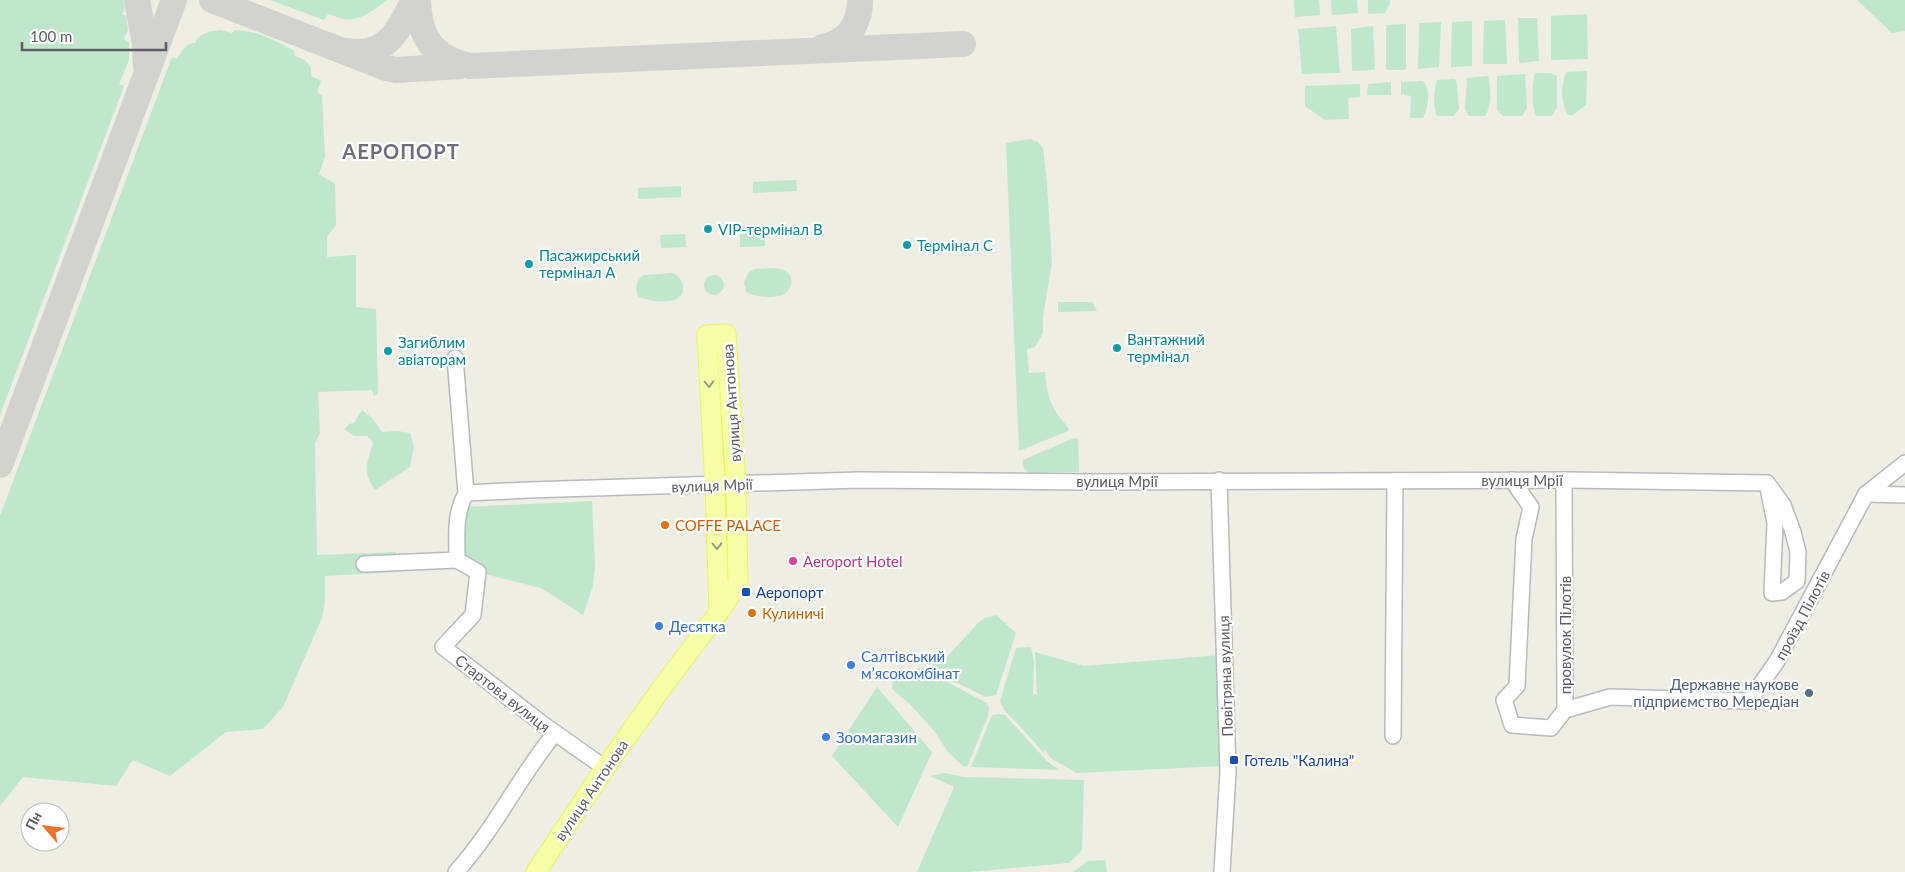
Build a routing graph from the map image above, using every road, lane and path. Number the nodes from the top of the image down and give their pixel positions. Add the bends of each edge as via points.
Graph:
1 (455, 358) dead end
2 (1905, 463) edge
3 (1219, 480) junction
4 (1512, 480) junction
5 (1564, 480) junction
6 (1395, 481) junction
7 (1767, 483) junction
8 (736, 484) junction
9 (715, 485) junction
10 (466, 493) junction
11 (1866, 494) junction
12 (1905, 495) edge
13 (457, 560) junction
14 (364, 564) dead end
15 (719, 612) junction
16 (1565, 710) junction
17 (555, 733) junction
18 (1392, 736) dead end
19 (605, 768) junction
20 (456, 872) edge
21 (536, 872) edge
22 (1222, 872) edge

1 - 10 street
2 - 11 street, проїзд Пілотів
3 - 6 street, вулиця Мрії
3 - 8 street, вулиця Мрії via 859,480
3 - 22 street, Повітряна вулиця via 1228,772
4 - 5 street, вулиця Мрії
4 - 6 street, вулиця Мрії
4 - 16 street, провулок Пілотів via 1531,507 1524,539 1517,686 1504,700 1512,725 1551,728
5 - 7 street, вулиця Мрії
5 - 16 street, провулок Пілотів
6 - 18 street
7 - 7 street via 1783,505 1798,552 1797,581 1782,592 1772,593 1775,523
8 - 9 street, вулиця Мрії
8 -> 9 main road, вулиця Антонова via 726,334 707,335
8 - 15 main road, вулиця Антонова via 738,584
9 - 10 street, вулиця Мрії
9 -> 15 main road, вулиця Антонова
10 - 13 street via 457,515
11 - 12 street
11 - 16 street, проїзд Пілотів via 1778,661 1749,701 1610,697
13 - 14 street
13 - 17 street, Стартова вулиця via 478,572 473,615 444,647
15 - 19 main road, вулиця Антонова
17 - 19 street, Стартова вулиця
17 - 20 street via 537,754 475,851
19 - 21 main road, вулиця Антонова

